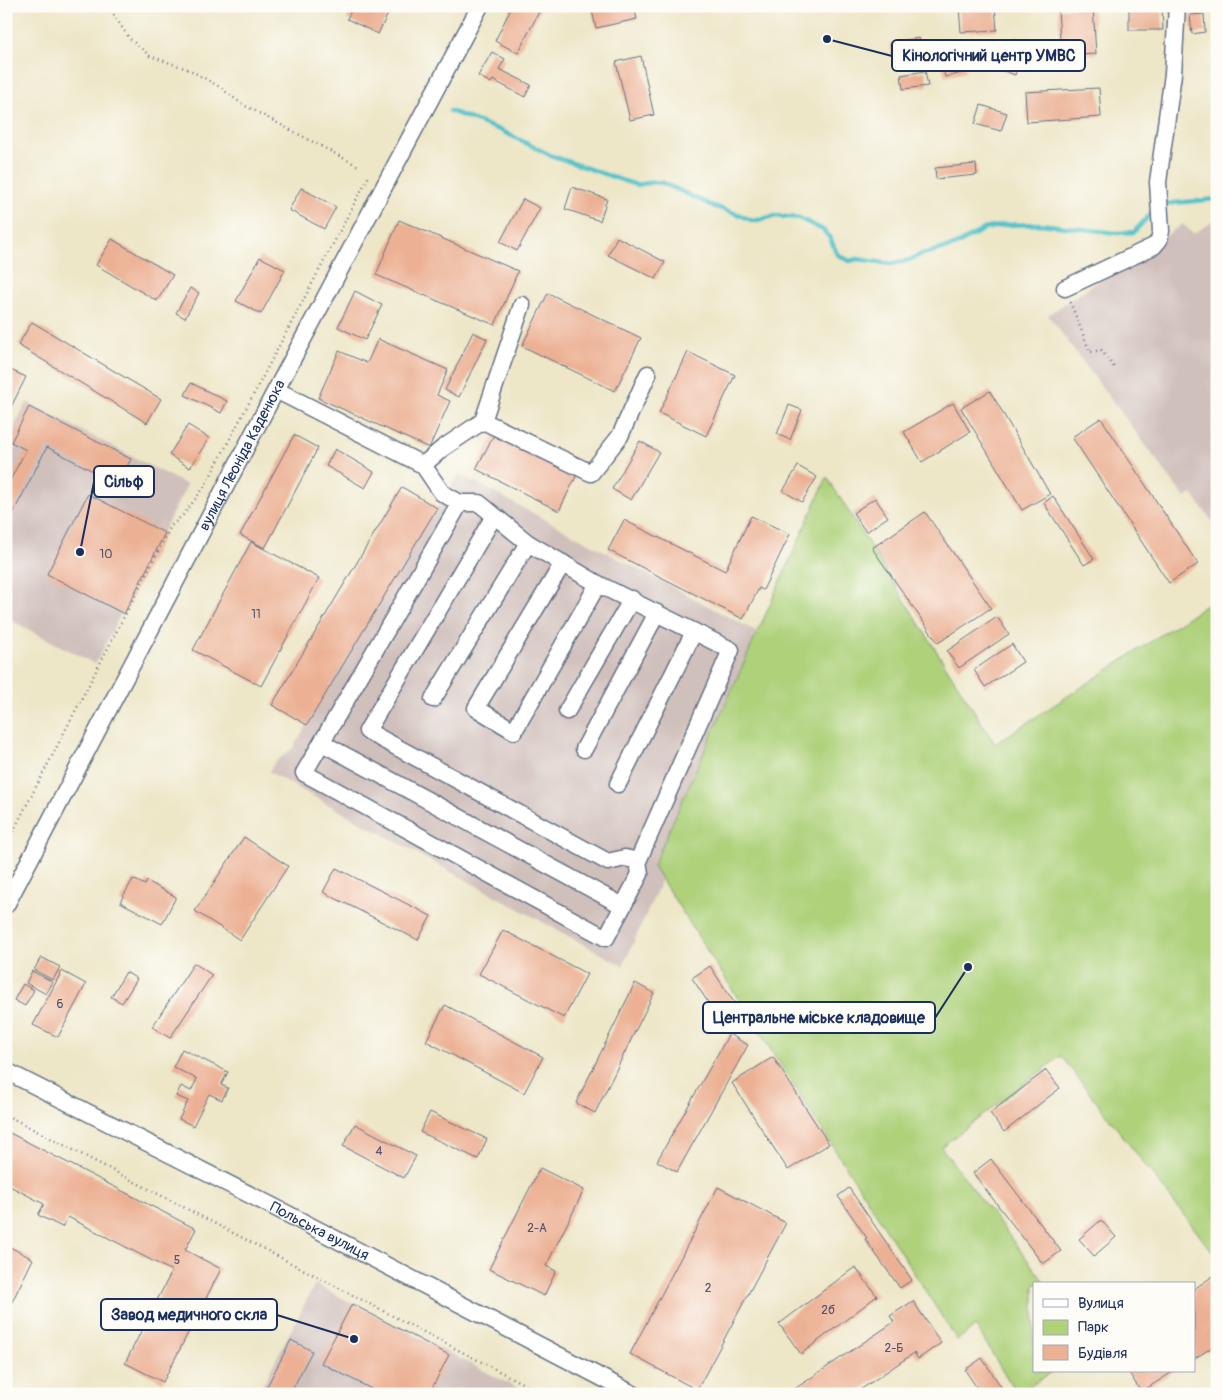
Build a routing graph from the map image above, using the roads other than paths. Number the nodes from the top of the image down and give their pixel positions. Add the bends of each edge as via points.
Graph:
1 (480, 6) edge
2 (1177, 6) edge
3 (1065, 288) road end
4 (522, 304) dead end
5 (648, 374) dead end
6 (276, 390) junction
7 (483, 421) junction
8 (423, 465) junction
9 (460, 503) junction
10 (494, 516) junction
11 (528, 544) junction
12 (563, 562) junction
13 (598, 584) junction
14 (632, 600) junction
15 (657, 613) junction
16 (694, 632) junction
17 (433, 699) dead end
18 (567, 711) dead end
19 (322, 743) junction
20 (584, 749) dead end
21 (618, 784) dead end
22 (638, 861) junction
23 (6, 905) edge
24 (623, 906) junction
25 (6, 1071) edge
26 (633, 1394) edge

1 - 6 street, вулиця Леоніда Каденюка
2 - 3 street via 1173,74 1158,182 1159,240 1154,246
4 - 7 street
5 - 7 street via 620,436 591,473
6 - 8 street
6 - 23 street, вулиця Леоніда Каденюка
7 - 8 street
8 - 9 street via 442,493
9 - 10 street via 479,503
9 - 19 street
10 - 11 street
10 - 22 street via 367,731 608,862 625,858
11 - 12 street
11 - 17 street
12 - 13 street
12 - 13 street via 476,708 514,731
13 - 14 street
14 - 15 street
14 - 18 street
15 - 16 street
15 - 20 street
16 - 21 street
16 - 22 street via 731,650
19 - 24 street
19 - 24 street via 304,773 606,938
22 - 24 street via 640,874
25 - 26 street, Польська вулиця

